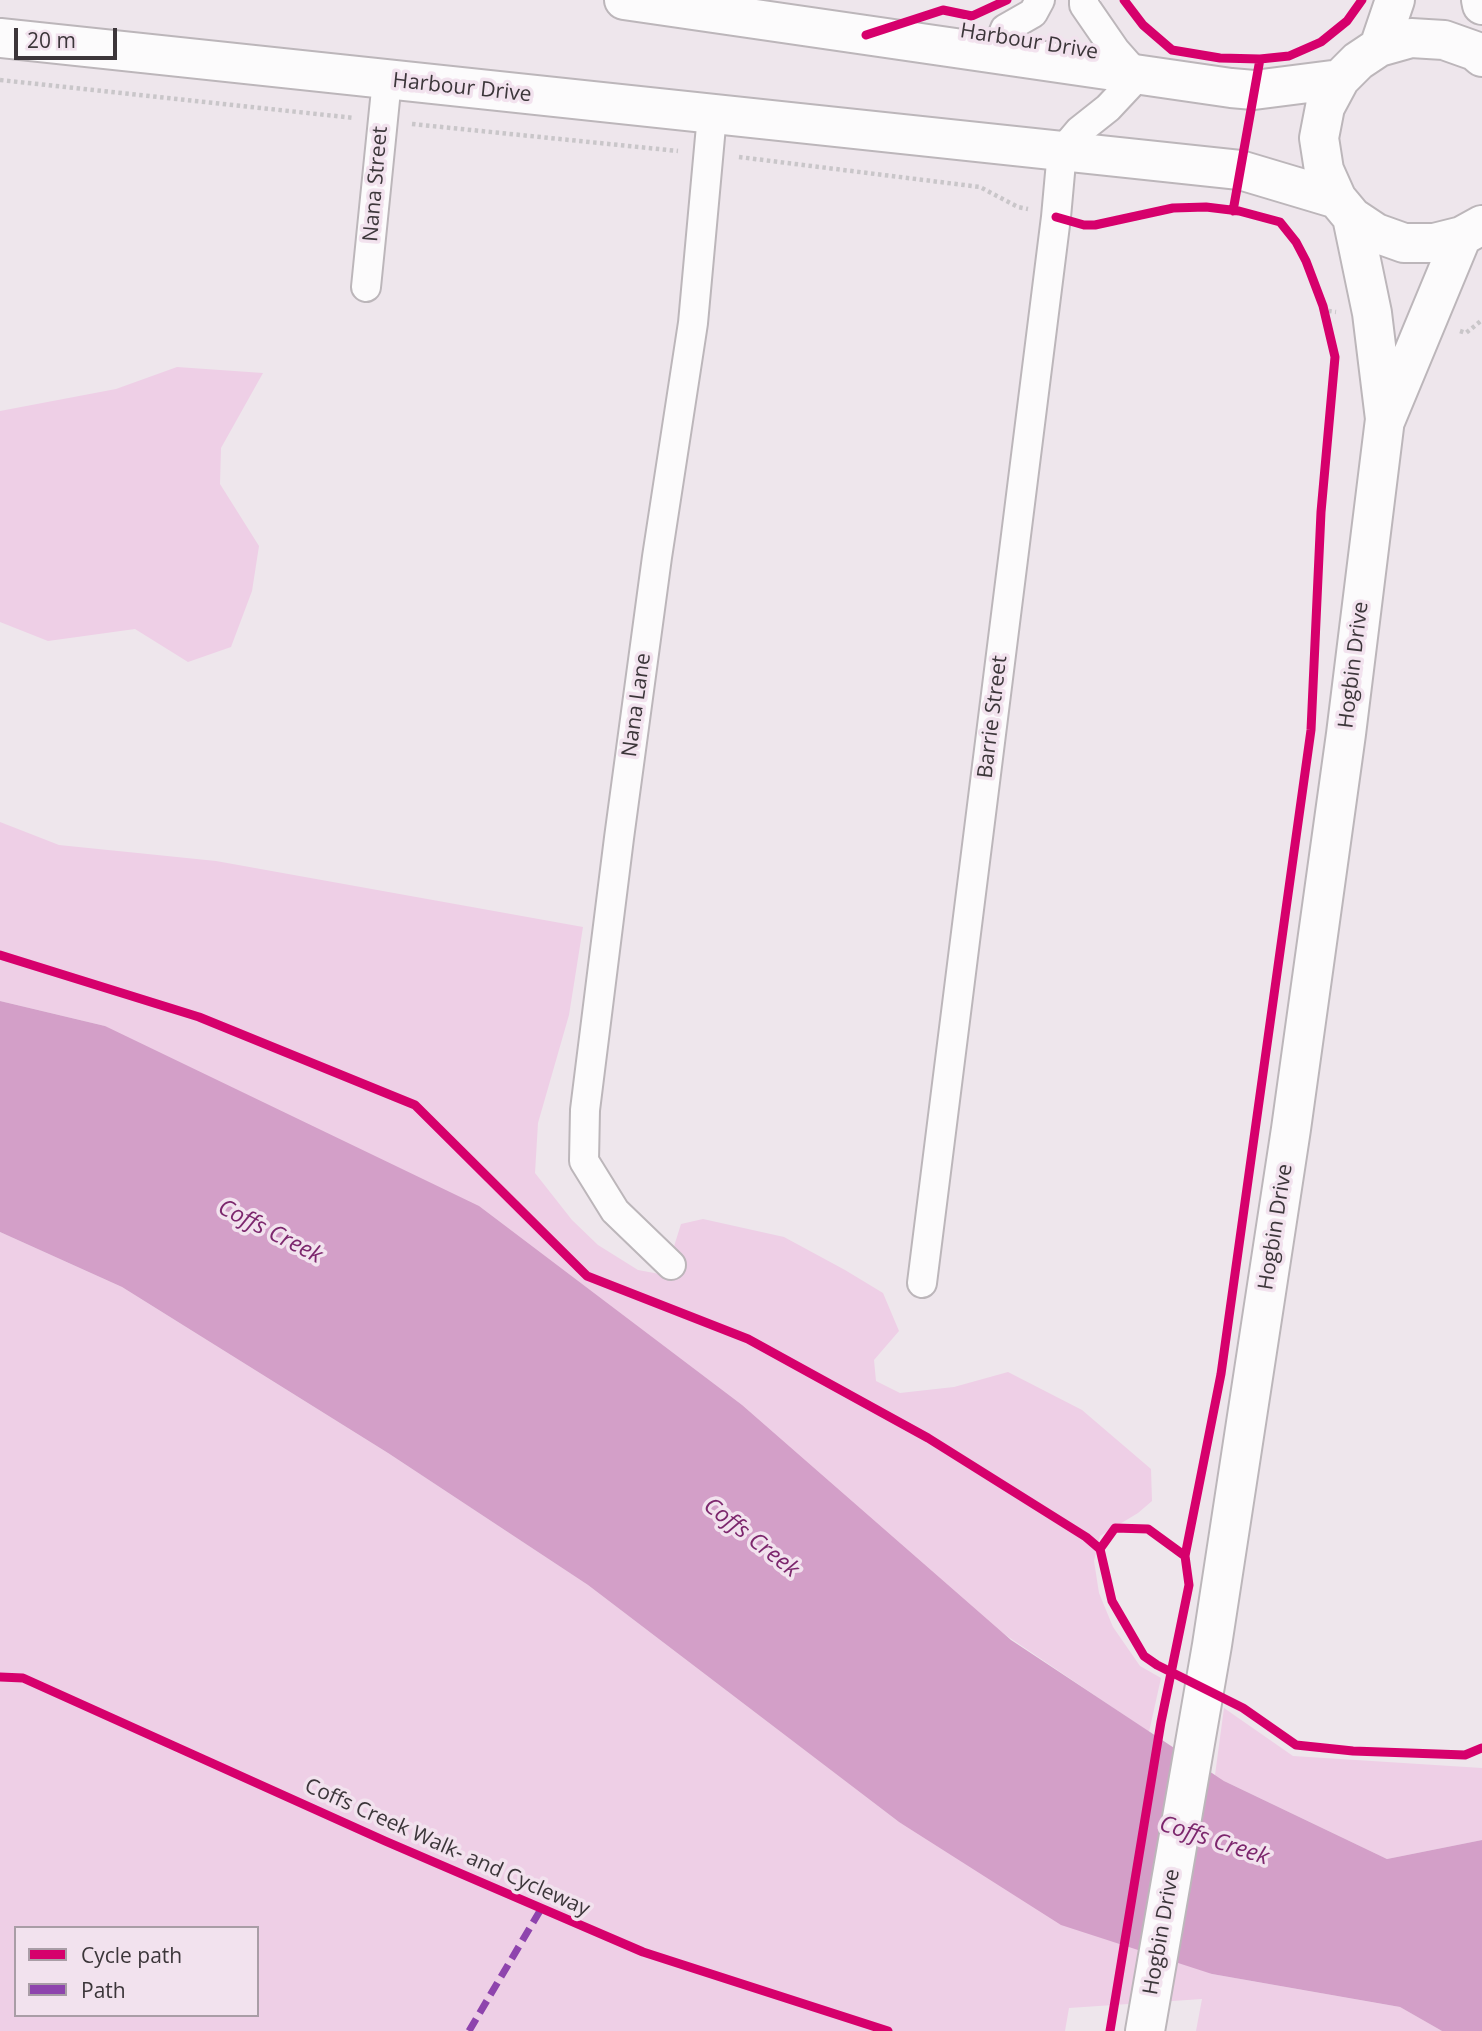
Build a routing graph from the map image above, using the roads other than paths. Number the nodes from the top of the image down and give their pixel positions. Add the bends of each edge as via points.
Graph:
1 (624, 0) edge
2 (1040, 0) edge
3 (1084, 0) edge
4 (1395, 0) edge
5 (0, 38) edge
6 (1379, 47) junction
7 (995, 54) junction
8 (1482, 57) edge
9 (1138, 76) junction
10 (1340, 79) junction
11 (387, 80) junction
12 (712, 115) junction
13 (1062, 151) junction
14 (1345, 208) junction
15 (1475, 230) edge
16 (366, 288) dead end
17 (1385, 419) junction
18 (671, 1265) dead end
19 (922, 1283) dead end
20 (1145, 2031) edge

1 - 7 main road, Harbour Drive
2 - 7 street via 1033,13 1005,29
3 - 9 street via 1115,50
4 - 6 main road
5 - 11 main road, Harbour Drive
6 - 8 main road via 1411,38 1444,40
6 - 10 main road
7 - 9 main road, Harbour Drive
9 - 10 main road, Harbour Drive via 1254,90
9 - 13 street
10 - 14 main road, Hogbin Drive via 1325,107 1319,138 1324,170
11 - 12 main road, Harbour Drive
11 - 16 street, Nana Street
12 - 13 main road, Harbour Drive
12 - 18 street, Nana Lane via 693,323 585,1110 584,1161 615,1212
13 - 14 main road, Harbour Drive via 1240,170
13 - 19 street, Barrie Street
14 - 15 main road, Harbour Drive via 1376,233 1404,243 1434,243
14 - 17 main road, Hogbin Drive via 1372,313
15 - 17 main road, Hogbin Drive
17 - 20 main road, Hogbin Drive via 1291,1129 1212,1645

